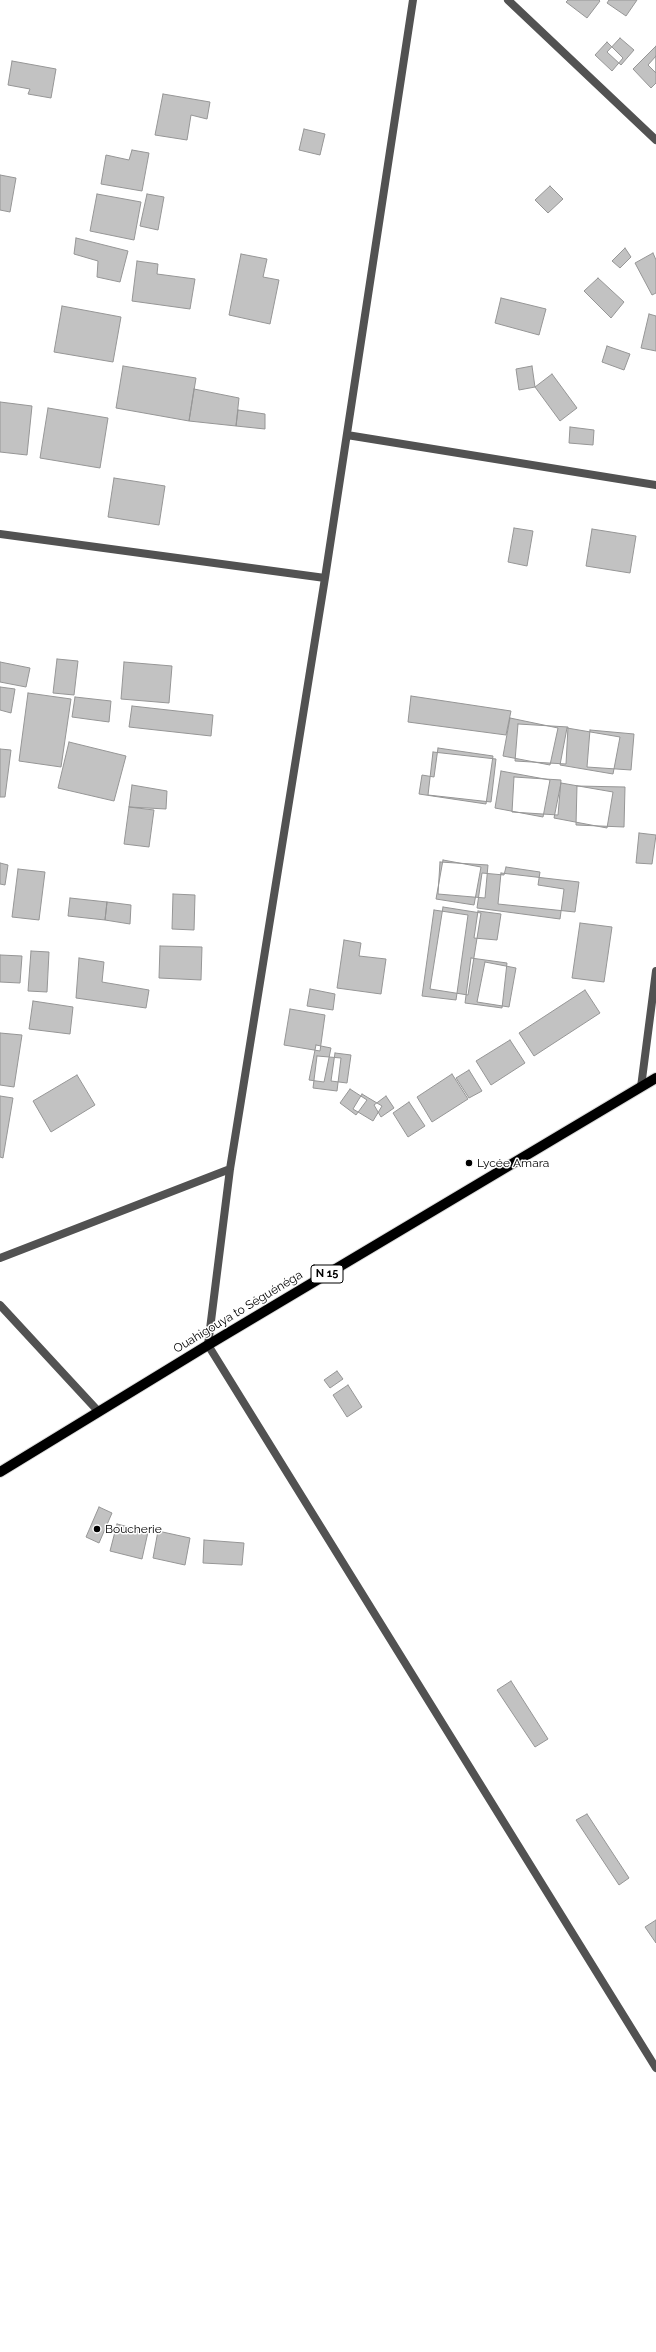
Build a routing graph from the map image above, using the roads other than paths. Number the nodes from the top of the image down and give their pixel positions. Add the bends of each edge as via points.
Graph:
1 (413, 0) edge
2 (508, 0) edge
3 (656, 140) edge
4 (347, 435) junction
5 (656, 485) edge
6 (0, 534) edge
7 (325, 578) junction
8 (656, 971) edge
9 (656, 1078) edge
10 (641, 1087) junction
11 (230, 1169) junction
12 (0, 1258) edge
13 (0, 1305) edge
14 (208, 1345) junction
15 (98, 1411) junction
16 (0, 1472) edge
17 (656, 2068) edge

1 - 4 street
2 - 3 street
4 - 5 street
4 - 7 street
6 - 7 street
7 - 11 street
8 - 10 street
9 - 10 main road, Ouahigouya to Séguénéga / N 15
10 - 14 main road, Ouahigouya to Séguénéga / N 15
11 - 12 street
11 - 14 street
13 - 15 street
14 - 15 main road, Ouahigouya to Séguénéga / N 15
14 - 17 street
15 - 16 main road, Ouahigouya to Séguénéga / N 15

